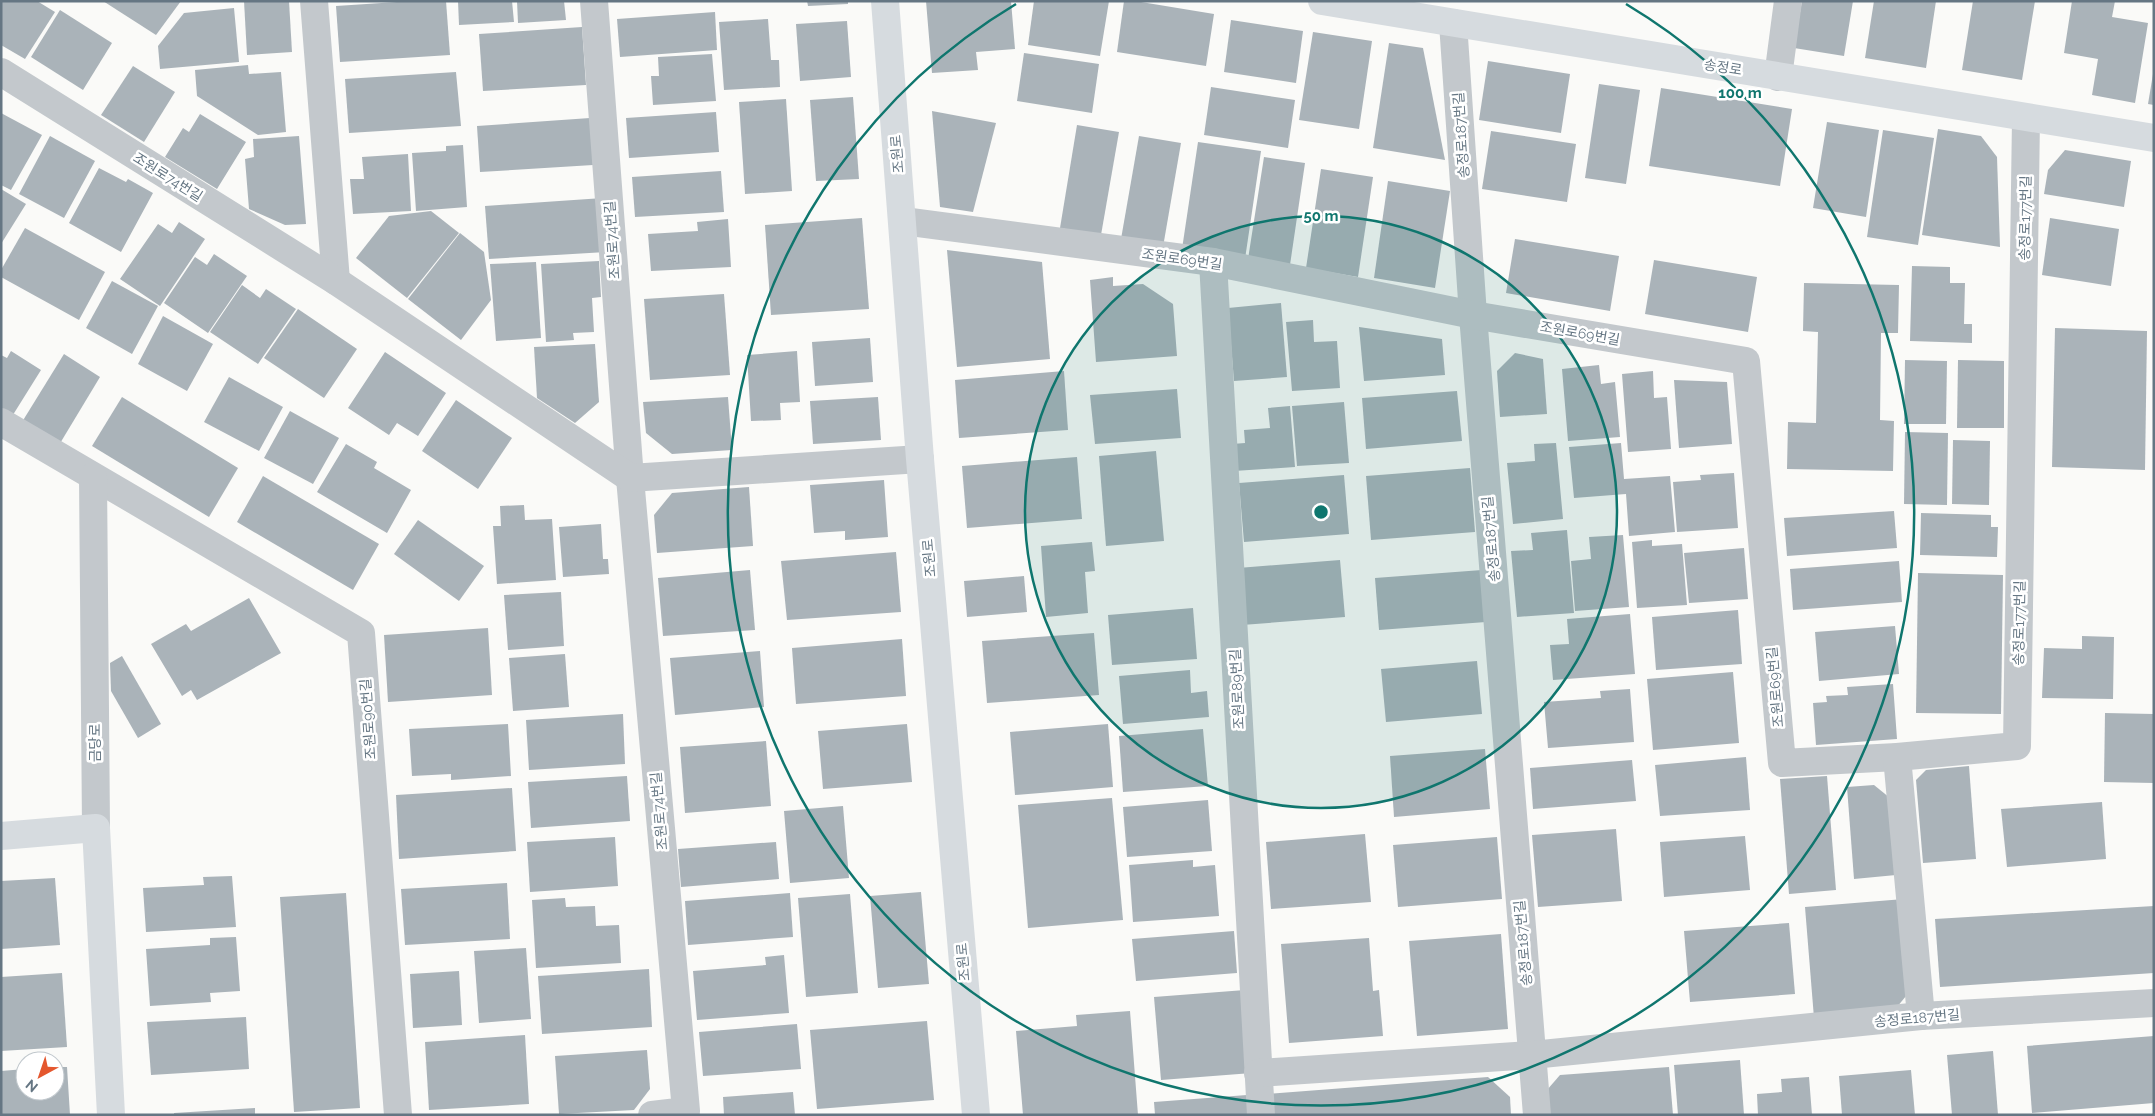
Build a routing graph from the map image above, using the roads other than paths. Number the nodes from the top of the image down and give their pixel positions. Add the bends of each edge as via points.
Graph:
1 (314, 1) edge
2 (594, 1) edge
3 (885, 1) edge
4 (1322, 1) edge
5 (1788, 1) edge
6 (1361, 4) edge
7 (1453, 23) junction
8 (1, 72) edge
9 (1778, 76) junction
10 (2026, 118) junction
11 (2154, 138) edge
12 (903, 221) junction
13 (1212, 262) junction
14 (336, 280) junction
15 (1473, 315) junction
16 (1, 422) edge
17 (920, 458) junction
18 (93, 477) junction
19 (630, 478) junction
20 (1897, 757) junction
21 (96, 828) junction
22 (1, 836) edge
23 (2154, 1003) edge
24 (1921, 1016) junction
25 (1532, 1055) junction
26 (1258, 1073) junction
27 (111, 1115) edge
28 (398, 1115) edge
29 (652, 1115) edge
30 (976, 1115) edge
31 (1261, 1115) edge
32 (1537, 1115) edge

1 - 14 street
2 - 19 street, 조원로74번길
3 - 12 street, 조원로
4 - 6 street, 송정로
5 - 9 street
6 - 7 street, 송정로
7 - 9 street, 송정로
7 - 15 street, 송정로187번길
8 - 14 street, 조원로74번길
9 - 10 street, 송정로
10 - 11 street, 송정로
10 - 20 street, 송정로177번길 via 2017,746
12 - 13 street, 조원로69번길
12 - 17 street, 조원로
13 - 15 street, 조원로69번길
13 - 26 street, 조원로89번길
14 - 19 street, 조원로74번길
15 - 20 street, 조원로69번길 via 1746,362 1782,763
15 - 25 street, 송정로187번길
16 - 18 street
17 - 19 street
17 - 30 street, 조원로
18 - 21 street, 금당로
18 - 28 street, 조원로90번길 via 361,634
19 - 29 street, 조원로74번길 via 686,1111
20 - 24 street
21 - 22 street
21 - 27 street, 금당로
23 - 24 street, 송정로187번길
24 - 25 street, 송정로187번길
25 - 26 street, 송정로187번길
25 - 32 street, 송정로187번길
26 - 31 street, 조원로89번길

